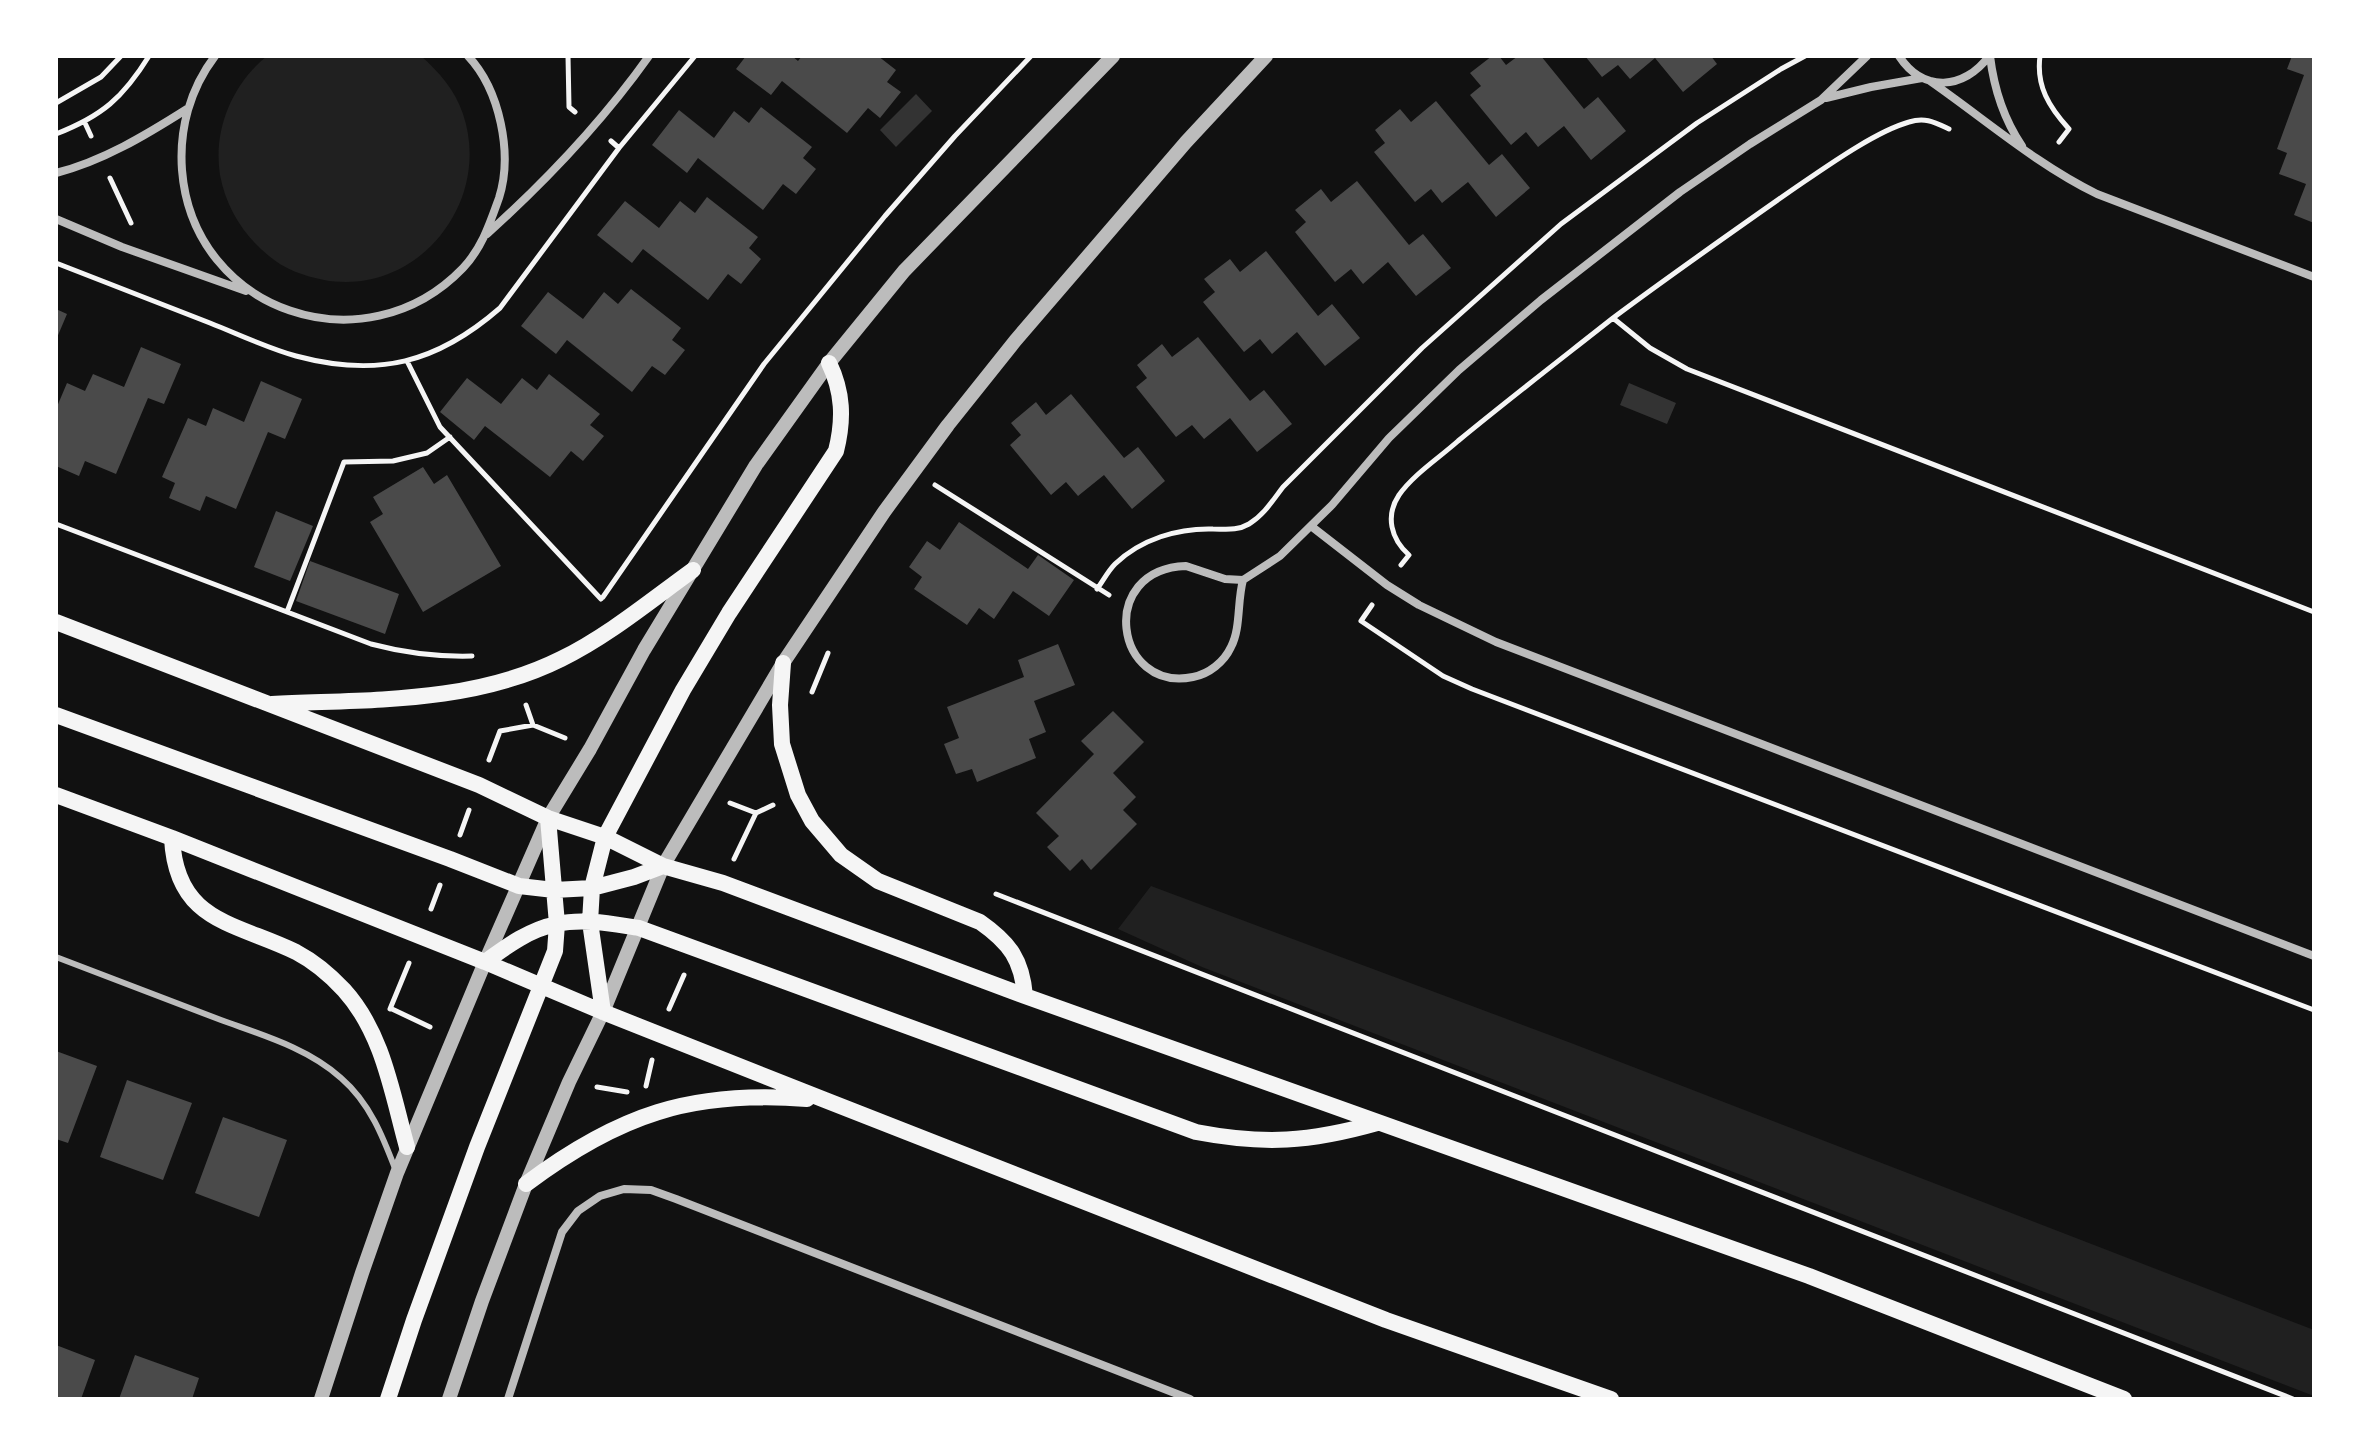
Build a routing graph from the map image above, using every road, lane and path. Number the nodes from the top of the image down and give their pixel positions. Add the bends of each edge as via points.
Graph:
1 (121, 56) edge
2 (149, 56) edge
3 (215, 56) edge
4 (468, 56) edge
5 (568, 56) edge
6 (649, 56) edge
7 (695, 56) edge
8 (1031, 56) edge
9 (1113, 56) edge
10 (1266, 56) edge
11 (1805, 56) edge
12 (1867, 56) edge
13 (1899, 56) edge
14 (1989, 56) edge
15 (2040, 56) edge
16 (1926, 80) junction
17 (1821, 100) junction
18 (56, 103) edge
19 (187, 109) junction
20 (85, 123) junction
21 (592, 127) junction
22 (1956, 131) dead end
23 (56, 134) edge
24 (619, 148) junction
25 (2026, 153) junction
26 (101, 157) junction
27 (2043, 164) junction
28 (56, 173) edge
29 (56, 219) edge
30 (487, 235) junction
31 (122, 247) junction
32 (56, 263) edge
33 (2314, 277) edge
34 (106, 283) junction
35 (253, 293) junction
36 (1613, 318) junction
37 (829, 363) junction
38 (450, 437) dead end
39 (914, 471) junction
40 (56, 524) edge
41 (1311, 526) junction
42 (693, 570) junction
43 (1243, 580) junction
44 (1387, 585) junction
45 (1097, 589) junction
46 (603, 598) dead end
47 (1129, 602) junction
48 (287, 612) junction
49 (2314, 612) edge
50 (56, 622) edge
51 (834, 644) dead end
52 (483, 653) dead end
53 (783, 663) junction
54 (812, 695) dead end
55 (266, 704) junction
56 (56, 715) edge
57 (56, 795) edge
58 (798, 795) junction
59 (548, 818) junction
60 (605, 837) junction
61 (172, 838) junction
62 (663, 866) junction
63 (723, 883) junction
64 (519, 886) junction
65 (592, 888) junction
66 (982, 889) dead end
67 (554, 890) junction
68 (590, 922) junction
69 (557, 924) junction
70 (639, 928) junction
71 (695, 949) junction
72 (2314, 956) edge
73 (56, 957) edge
74 (485, 962) junction
75 (542, 986) junction
76 (1025, 996) junction
77 (2314, 1010) edge
78 (603, 1012) junction
79 (659, 1034) junction
80 (825, 1100) junction
81 (642, 1116) junction
82 (1377, 1123) junction
83 (407, 1147) junction
84 (397, 1173) junction
85 (526, 1184) junction
86 (321, 1399) edge
87 (388, 1399) edge
88 (449, 1399) edge
89 (508, 1399) edge
90 (1190, 1399) edge
91 (1611, 1399) edge
92 (2124, 1399) edge
93 (2293, 1399) edge

1 - 18 path via 101,77
2 - 20 path via 112,104
3 - 19 street
4 - 30 street via 479,68 502,121 505,180
5 - 21 path via 569,107
6 - 21 street
7 - 24 path
8 - 46 path via 885,216 764,364
9 - 37 street via 904,271
10 - 39 street via 1084,259
11 - 45 path via 1697,123 1561,224 1422,348 1248,525 1229,531 1178,531 1143,543 1115,564
12 - 17 street
13 - 16 street
14 - 16 street via 1965,79
14 - 25 street via 2001,106
15 - 27 path via 2043,91 2069,129
16 - 17 street
16 - 25 street
17 - 41 street via 1680,192 1541,300 1389,438
19 - 26 street
19 - 35 street via 180,150 184,192 198,231 221,266
20 - 23 path
20 - 26 path
21 - 24 path
21 - 30 street
22 - 36 path via 1926,119 1884,133 1827,166
24 - 34 path via 500,308 447,347 407,361 356,367 295,356
25 - 27 street
26 - 28 street
26 - 31 path via 132,224
27 - 33 street via 2097,194
29 - 31 street
30 - 35 street via 465,267 435,292 401,310 364,320 325,320 287,311
31 - 34 path
31 - 35 street
32 - 34 path
36 - 44 path via 1508,399 1399,496 1391,515 1392,531 1409,555
36 - 49 path via 1687,369
37 - 42 street via 756,465
37 - 60 main road via 841,397 836,451 721,626
38 - 48 path via 427,453 393,461 344,462
39 - 45 path
39 - 53 street
40 - 48 path
41 - 43 street via 1280,556
41 - 44 street
42 - 55 main road via 602,635 517,678 424,696
42 - 59 street
43 - 47 street via 1172,567 1146,578
43 - 47 street via 1232,645 1224,659 1198,676 1166,676 1139,659 1126,631
44 - 72 street via 1496,642
44 - 77 path via 1361,621 1443,676
45 - 47 path
48 - 52 path via 403,652
50 - 55 main road
51 - 54 path
53 - 58 main road via 782,744
53 - 62 street
55 - 59 main road via 479,785
56 - 64 main road
57 - 61 main road
58 - 63 path via 756,813
58 - 76 main road via 841,855 878,881 995,932 1018,961
59 - 60 main road
59 - 64 street
59 - 67 main road
60 - 62 main road
60 - 65 main road
61 - 74 main road
61 - 83 main road via 177,875 197,905 297,953 344,990 384,1060
62 - 63 main road
62 - 65 main road
62 - 70 street
63 - 76 main road
64 - 67 main road
64 - 74 street
65 - 67 main road
65 - 68 main road
66 - 93 path
67 - 69 main road
68 - 69 main road
68 - 70 main road
68 - 78 main road
69 - 74 main road via 518,938
69 - 75 main road via 555,951
70 - 71 main road
70 - 78 street
71 - 79 path
71 - 82 main road via 1196,1132 1232,1139 1305,1140
73 - 84 lane via 316,1060 365,1103
74 - 75 main road
74 - 83 street
75 - 78 main road
75 - 87 main road via 445,1233
76 - 82 main road
78 - 79 main road
78 - 85 street
79 - 80 main road
79 - 81 path
80 - 81 main road via 763,1095 702,1100
80 - 91 main road via 1386,1320
81 - 85 main road via 601,1134
82 - 92 main road via 1809,1276
83 - 84 street
84 - 86 street
85 - 88 street
89 - 90 street via 562,1232 578,1211 600,1196 624,1189 663,1194

